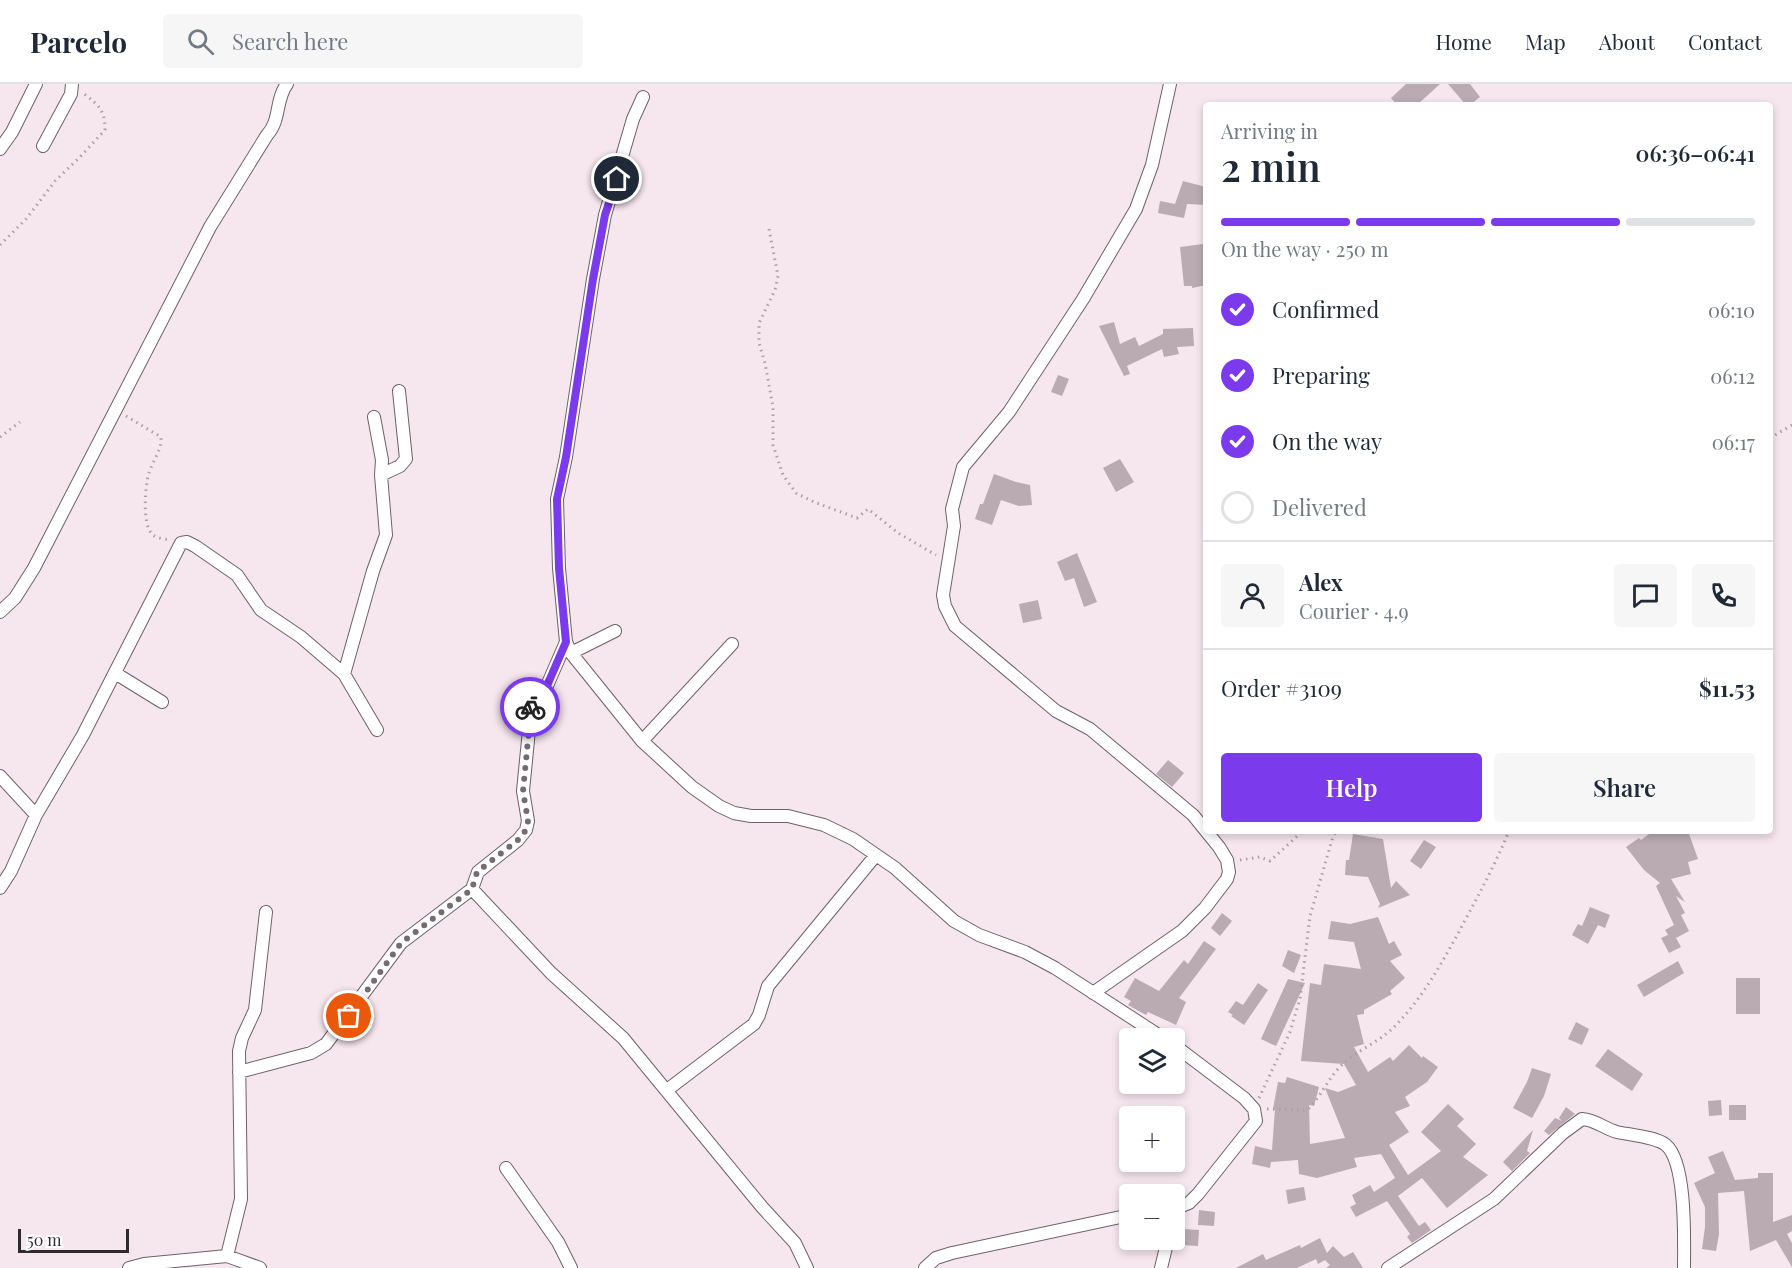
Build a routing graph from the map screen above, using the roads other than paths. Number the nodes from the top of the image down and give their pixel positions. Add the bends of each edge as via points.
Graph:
1 (36, 84) edge
2 (72, 84) edge
3 (286, 84) edge
4 (1170, 84) edge
5 (643, 97) dead end
6 (43, 146) dead end
7 (0, 149) edge
8 (399, 391) dead end
9 (374, 417) dead end
10 (381, 474) junction
11 (0, 612) edge
12 (615, 631) dead end
13 (732, 644) dead end
14 (569, 648) junction
15 (115, 673) junction
16 (344, 674) junction
17 (162, 702) dead end
18 (377, 730) dead end
19 (642, 741) junction
20 (0, 776) edge
21 (36, 815) junction
22 (1203, 827) edge
23 (1209, 834) edge
24 (876, 855) junction
25 (0, 888) edge
26 (472, 889) junction
27 (266, 912) dead end
28 (1093, 993) junction
29 (1147, 1028) edge
30 (1185, 1054) edge
31 (239, 1072) junction
32 (667, 1090) junction
33 (506, 1168) dead end
34 (1185, 1205) edge
35 (1119, 1217) edge
36 (1165, 1250) edge
37 (227, 1256) junction
38 (129, 1268) edge
39 (260, 1268) edge
40 (571, 1268) edge
41 (807, 1268) edge
42 (925, 1268) edge
43 (1161, 1268) edge
44 (1388, 1268) edge
45 (1684, 1268) edge

1 - 7 street
2 - 6 street
3 - 11 street via 278,99 273,128 210,227 34,568 15,598
4 - 22 street via 1152,165 1136,209 1010,412 963,467 952,509 954,526 943,595 955,626 1056,711 1090,729
5 - 14 street via 605,215 557,499 559,568
8 - 10 street via 406,459
9 - 10 street
10 - 16 street via 386,535
12 - 14 street
13 - 19 street
14 - 19 street
14 - 26 street via 546,688 537,693 530,705 523,791 526,830 477,872
15 - 16 street via 181,543 187,542 237,575 261,610
15 - 17 street
15 - 21 street
16 - 18 street
19 - 24 street via 719,806 734,813 788,816 824,825 853,838
20 - 21 street
21 - 25 street
23 - 28 street via 1227,860 1227,879 1182,931
24 - 28 street via 954,921 1025,952
24 - 32 street via 768,986 754,1024
26 - 31 street via 401,943 326,1044 311,1053
26 - 32 street via 551,973 623,1038
27 - 31 street via 255,1010 240,1044
28 - 29 street
30 - 34 street via 1244,1098 1254,1109 1256,1121 1198,1194
31 - 37 street via 241,1199
32 - 41 street via 795,1243
33 - 40 street via 558,1242
35 - 42 street via 952,1253 936,1258
36 - 43 street
37 - 38 street
37 - 39 street
44 - 45 street via 1494,1199 1582,1119 1611,1131 1656,1139 1671,1151 1685,1211

